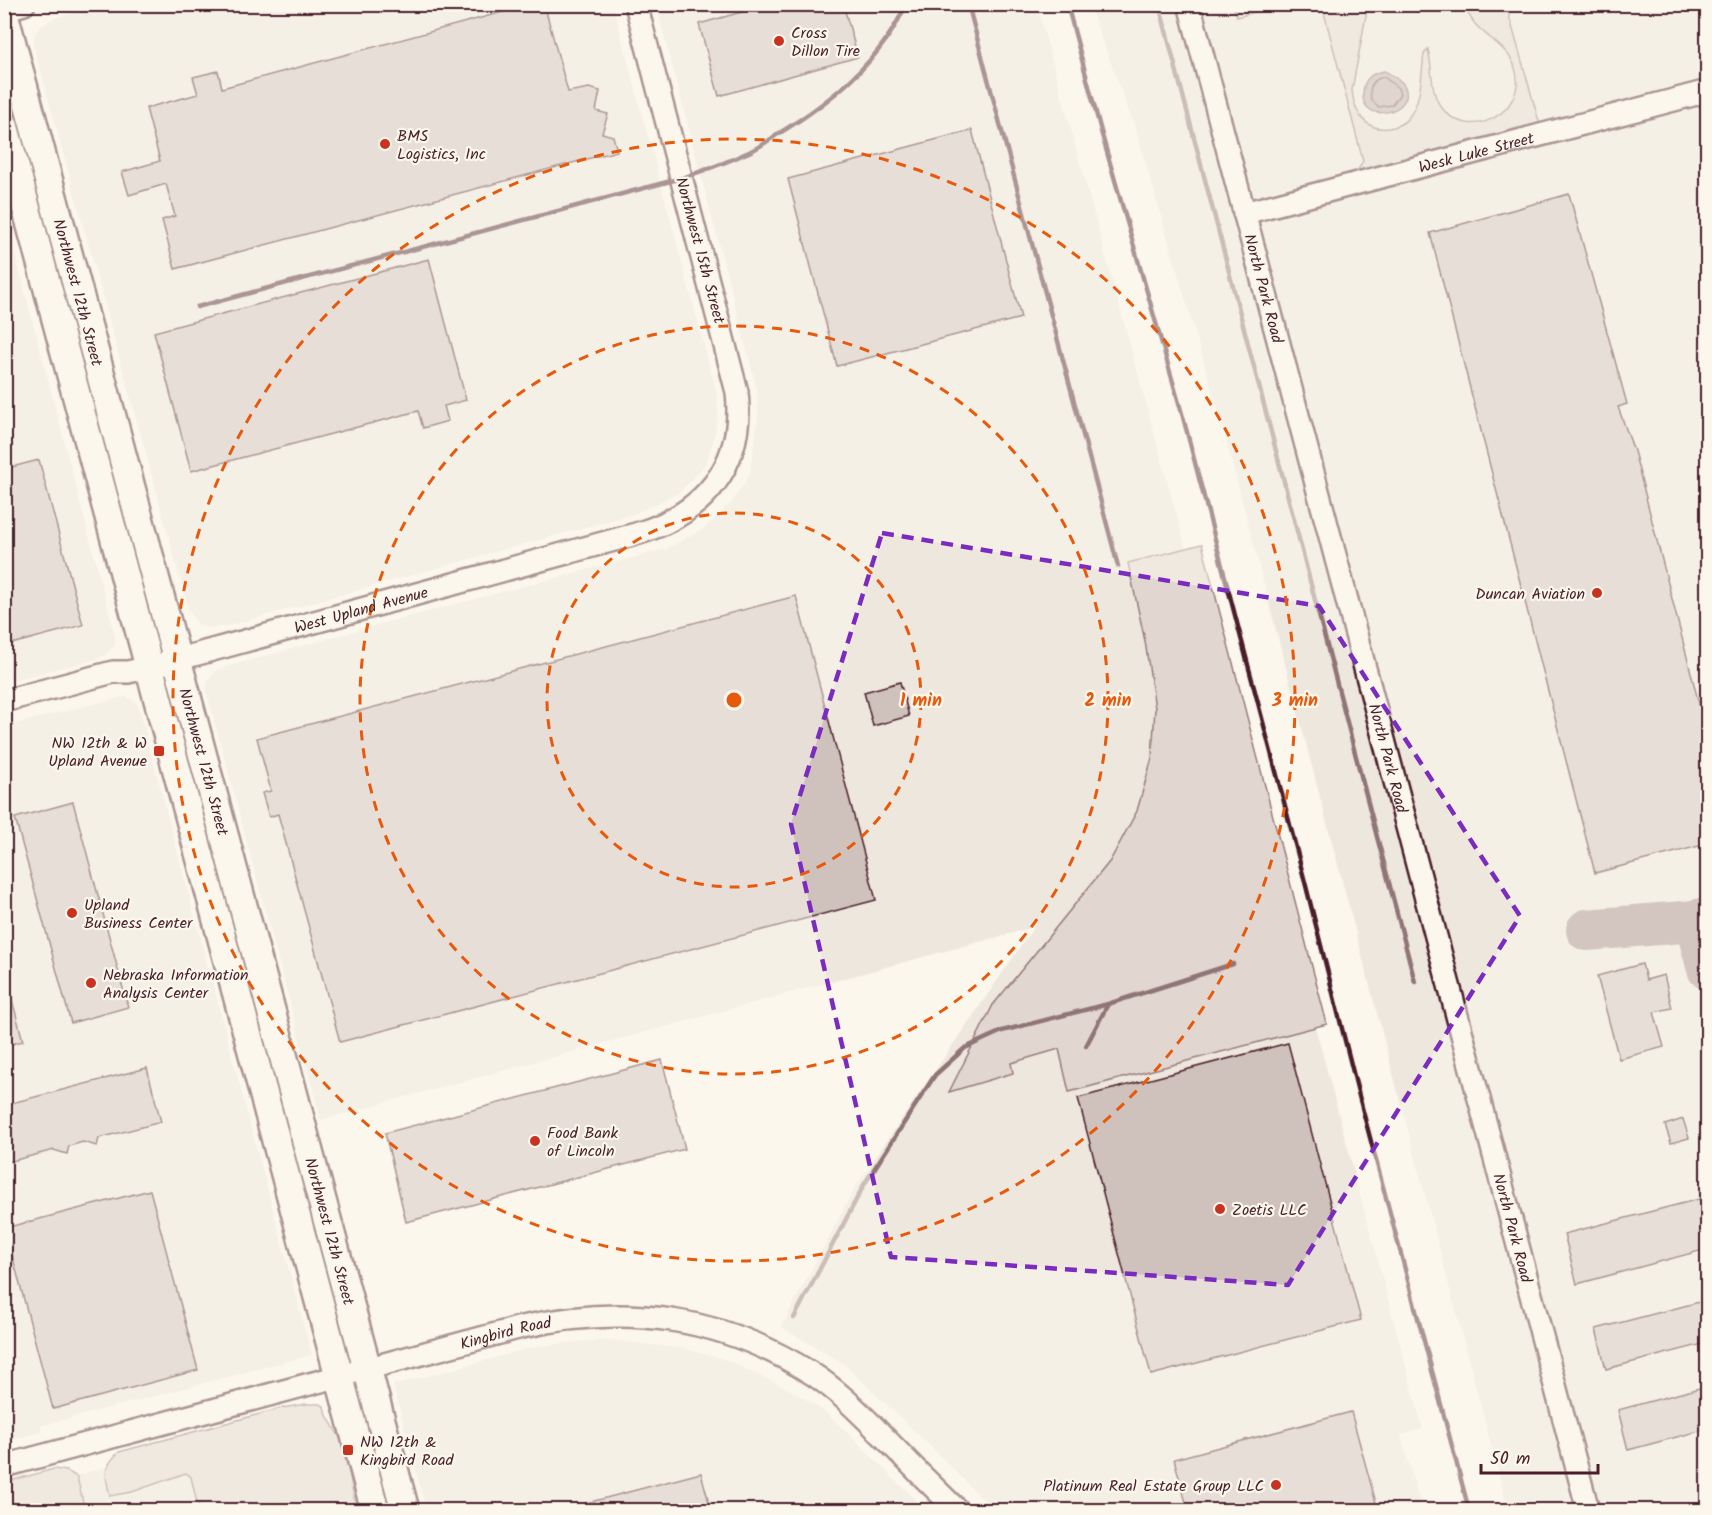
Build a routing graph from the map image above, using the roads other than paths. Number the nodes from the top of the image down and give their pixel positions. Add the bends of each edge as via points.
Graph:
1 (24, 4) edge
2 (636, 4) edge
3 (1189, 4) edge
4 (4, 12) edge
5 (1707, 91) edge
6 (4, 125) edge
7 (1244, 213) junction
8 (708, 493) joint
9 (177, 659) junction
10 (150, 667) junction
11 (4, 701) edge
12 (368, 1369) junction
13 (339, 1377) junction
14 (4, 1466) edge
15 (375, 1510) edge
16 (405, 1510) edge
17 (957, 1510) edge
18 (1588, 1510) edge

1 - 4 street
2 - 8 street, Northwest 15th Street via 737,392 735,440
3 - 7 street, North Park Road
4 - 9 main road, Northwest 12th Street
5 - 7 street, Wesk Luke Street
6 - 10 main road, Northwest 12th Street
7 - 18 street, North Park Road
8 - 9 street, West Upland Avenue via 684,514 652,530
9 - 10 street, West Upland Avenue
9 - 12 main road, Northwest 12th Street
10 - 11 street, West Upland Avenue via 113,672
10 - 13 main road, Northwest 12th Street
12 - 13 street, Kingbird Road
12 - 16 main road, Northwest 12th Street
12 - 17 street, Kingbird Road via 522,1327 582,1316 650,1316 707,1326 768,1350 812,1374 855,1409
13 - 14 street, Kingbird Road
13 - 15 main road, Northwest 12th Street

